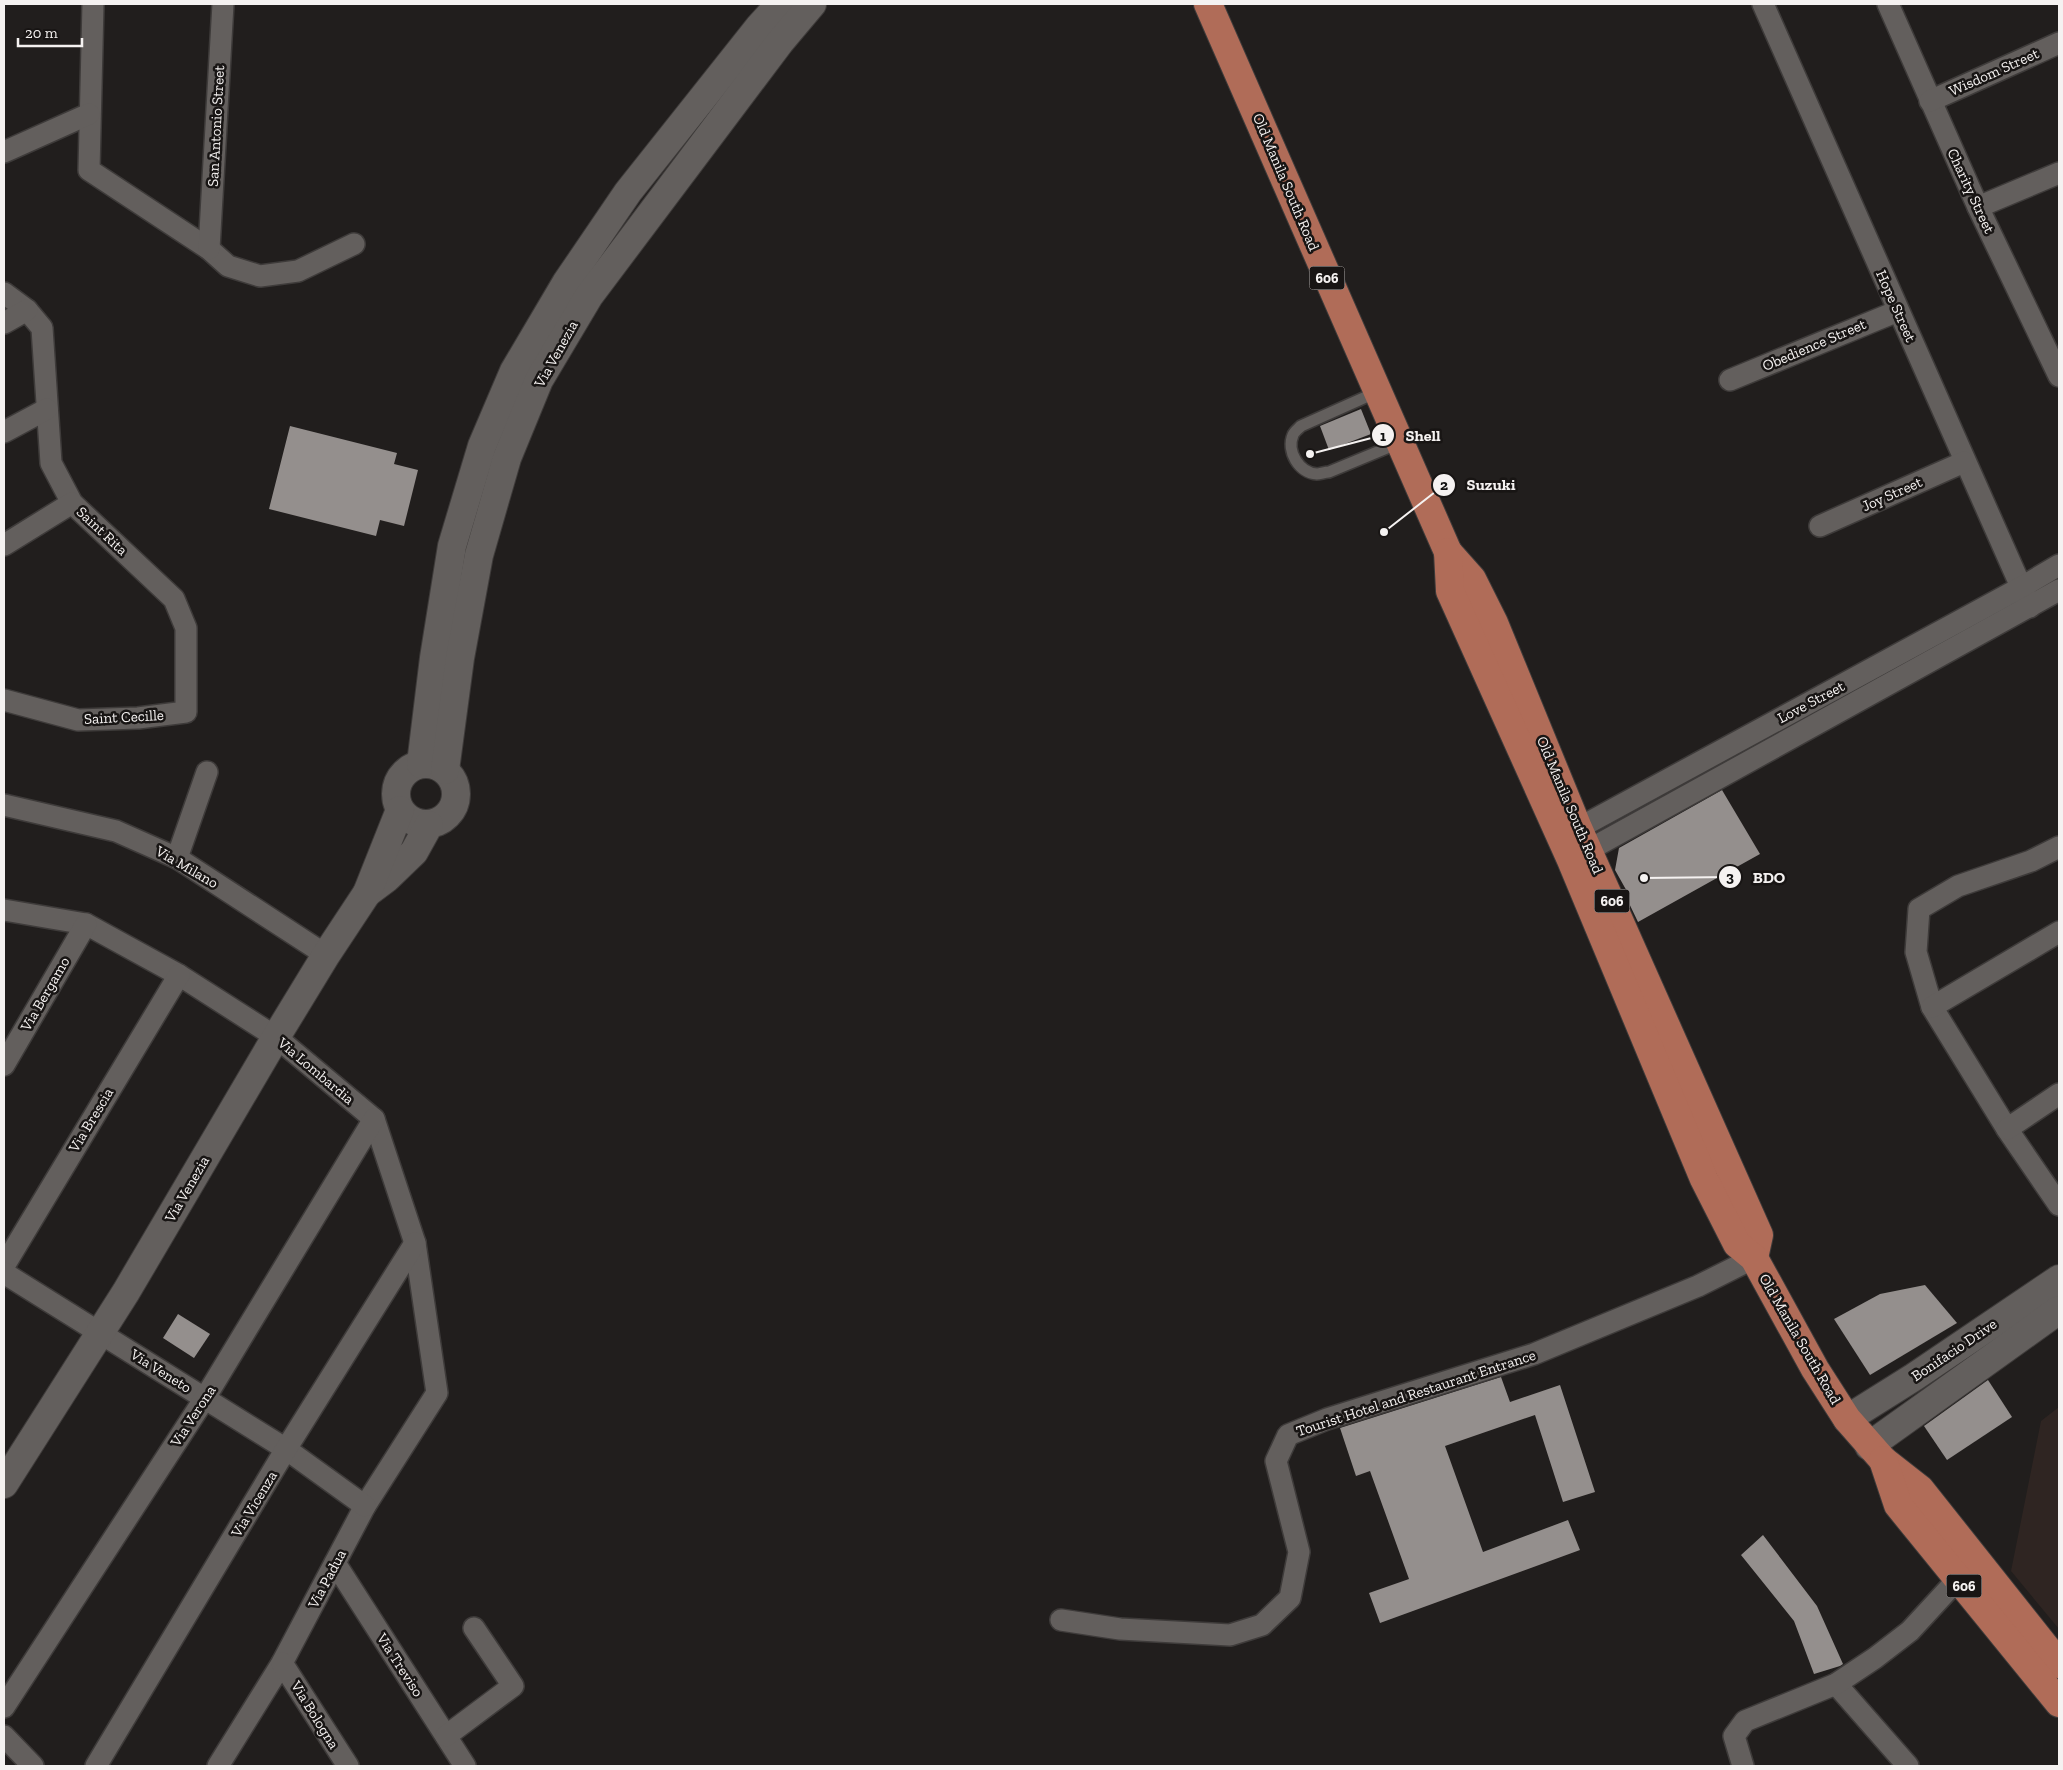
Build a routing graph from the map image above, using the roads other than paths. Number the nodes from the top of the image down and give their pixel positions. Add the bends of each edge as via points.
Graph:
1 (93, 4) edge
2 (223, 4) edge
3 (780, 4) edge
4 (812, 4) edge
5 (1208, 4) edge
6 (1763, 4) edge
7 (1888, 4) edge
8 (2059, 44) edge
9 (1930, 101) junction
10 (89, 114) junction
11 (4, 152) edge
12 (2059, 173) edge
13 (1978, 207) junction
14 (354, 244) dead end
15 (209, 249) junction
16 (4, 293) edge
17 (27, 310) junction
18 (1898, 310) junction
19 (4, 323) edge
20 (2059, 376) edge
21 (1730, 380) dead end
22 (1377, 392) junction
23 (47, 409) junction
24 (4, 432) edge
25 (1399, 443) junction
26 (1964, 462) junction
27 (72, 504) junction
28 (1820, 526) dead end
29 (4, 545) edge
30 (2059, 565) edge
31 (2022, 587) junction
32 (2059, 590) edge
33 (2030, 607) junction
34 (4, 700) edge
35 (186, 712) joint
36 (433, 767) junction
37 (207, 772) dead end
38 (4, 805) edge
39 (400, 810) junction
40 (429, 825) junction
41 (1575, 844) junction
42 (2059, 847) edge
43 (177, 858) junction
44 (367, 893) junction
45 (4, 910) edge
46 (86, 924) junction
47 (2059, 932) edge
48 (326, 954) junction
49 (179, 975) junction
50 (1932, 1006) junction
51 (276, 1036) junction
52 (4, 1065) edge
53 (2059, 1094) edge
54 (374, 1119) junction
55 (2007, 1129) junction
56 (2059, 1205) edge
57 (415, 1243) junction
58 (1754, 1258) junction
59 (4, 1266) edge
60 (4, 1273) edge
61 (2059, 1279) edge
62 (2059, 1310) edge
63 (100, 1333) junction
64 (205, 1398) junction
65 (1847, 1419) junction
66 (286, 1450) junction
67 (1876, 1453) junction
68 (4, 1484) edge
69 (365, 1506) junction
70 (335, 1563) junction
71 (1967, 1570) junction
72 (1061, 1620) dead end
73 (474, 1628) dead end
74 (282, 1663) junction
75 (2059, 1664) edge
76 (1836, 1684) junction
77 (2058, 1699) edge
78 (4, 1707) edge
79 (4, 1736) edge
80 (446, 1736) junction
81 (33, 1766) edge
82 (96, 1766) edge
83 (218, 1766) edge
84 (348, 1766) edge
85 (466, 1766) edge
86 (1743, 1766) edge
87 (1908, 1766) edge

1 - 10 street
2 - 15 street, San Antonio Street
3 - 36 street, Via Venezia via 628,192 566,283 514,371 482,446 452,546 434,658
4 - 36 street, Via Venezia via 589,296 539,380 507,458 479,554 460,658
5 - 22 main road, Old Manila South Road / 606
6 - 18 street, Hope Street
7 - 9 street, Charity Street
8 - 9 street, Wisdom Street
9 - 13 street, Charity Street
10 - 11 street
10 - 15 street via 89,170
12 - 13 street
13 - 20 street, Charity Street
14 - 15 street via 298,271 260,276 228,266
16 - 17 street, Saint Rita
17 - 19 street
17 - 23 street, Saint Rita via 42,328
18 - 21 street, Obedience Street
18 - 26 street, Hope Street
22 - 25 main road, Old Manila South Road / 606
22 - 25 lane via 1300,426 1293,434 1291,446 1296,464 1317,474 1329,472
23 - 24 street
23 - 27 street, Saint Rita via 51,463
25 - 41 main road, Old Manila South Road / 606 via 1448,552 1450,591 1550,816
26 - 28 street, Joy Street
26 - 31 street, Hope Street
27 - 29 street
27 - 35 street, Saint Rita via 174,599 186,628
30 - 31 street, Love Street
31 - 33 street, Hope Street
31 - 41 street, Love Street
32 - 33 street, Love Street
33 - 41 street, Love Street
34 - 35 street, Saint Cecille via 78,720
36 - 39 street via 403,773 395,791
36 - 40 street via 452,778 456,788 455,803 448,816
37 - 43 street
38 - 43 street, Via Milano via 116,831
39 - 40 street via 412,822
39 - 44 street
40 - 44 street via 414,852
41 - 58 main road, Old Manila South Road / 606 via 1704,1178 1737,1244
42 - 50 street via 2031,861 1958,886 1919,909 1916,952
43 - 48 street, Via Milano
44 - 48 street, Via Venezia
45 - 46 street, Via Lombardia
46 - 49 street, Via Lombardia
46 - 52 street, Via Bergamo
47 - 50 street
48 - 51 street, Via Venezia
49 - 51 street, Via Lombardia
49 - 59 street, Via Brescia
50 - 55 street
51 - 54 street, Via Lombardia
51 - 63 street, Via Venezia
53 - 55 street
54 - 57 street
54 - 64 street, Via Verona
55 - 56 street
57 - 66 street, Via Vicenza
57 - 69 street, Via Padua via 437,1393
58 - 65 main road, Old Manila South Road / 606 via 1806,1354
58 - 72 street, Tourist Hotel and Restaurant Entrance via 1698,1286 1534,1354 1327,1420 1288,1436 1276,1460 1299,1552 1290,1598 1262,1625 1230,1635 1120,1629
60 - 63 street, Via Veneto
61 - 65 street, Bonifacio Drive
62 - 67 street, Bonifacio Drive
63 - 64 street, Via Veneto
63 - 68 street, Via Venezia
64 - 66 street, Via Veneto
64 - 78 street, Via Verona
65 - 67 main road, 606
66 - 69 street, Via Veneto
66 - 82 street, Via Vicenza
67 - 71 main road, 606 via 1920,1489
69 - 70 street, Via Padua
70 - 74 street, Via Padua
70 - 80 street, Via Treviso
71 - 75 main road, 606
71 - 76 street via 1910,1631
71 - 77 main road, 606
73 - 80 street via 513,1686
74 - 83 street, Via Padua
74 - 84 street, Via Bologna
76 - 86 street via 1745,1721 1734,1736
76 - 87 street
79 - 81 street
80 - 85 street, Via Treviso

